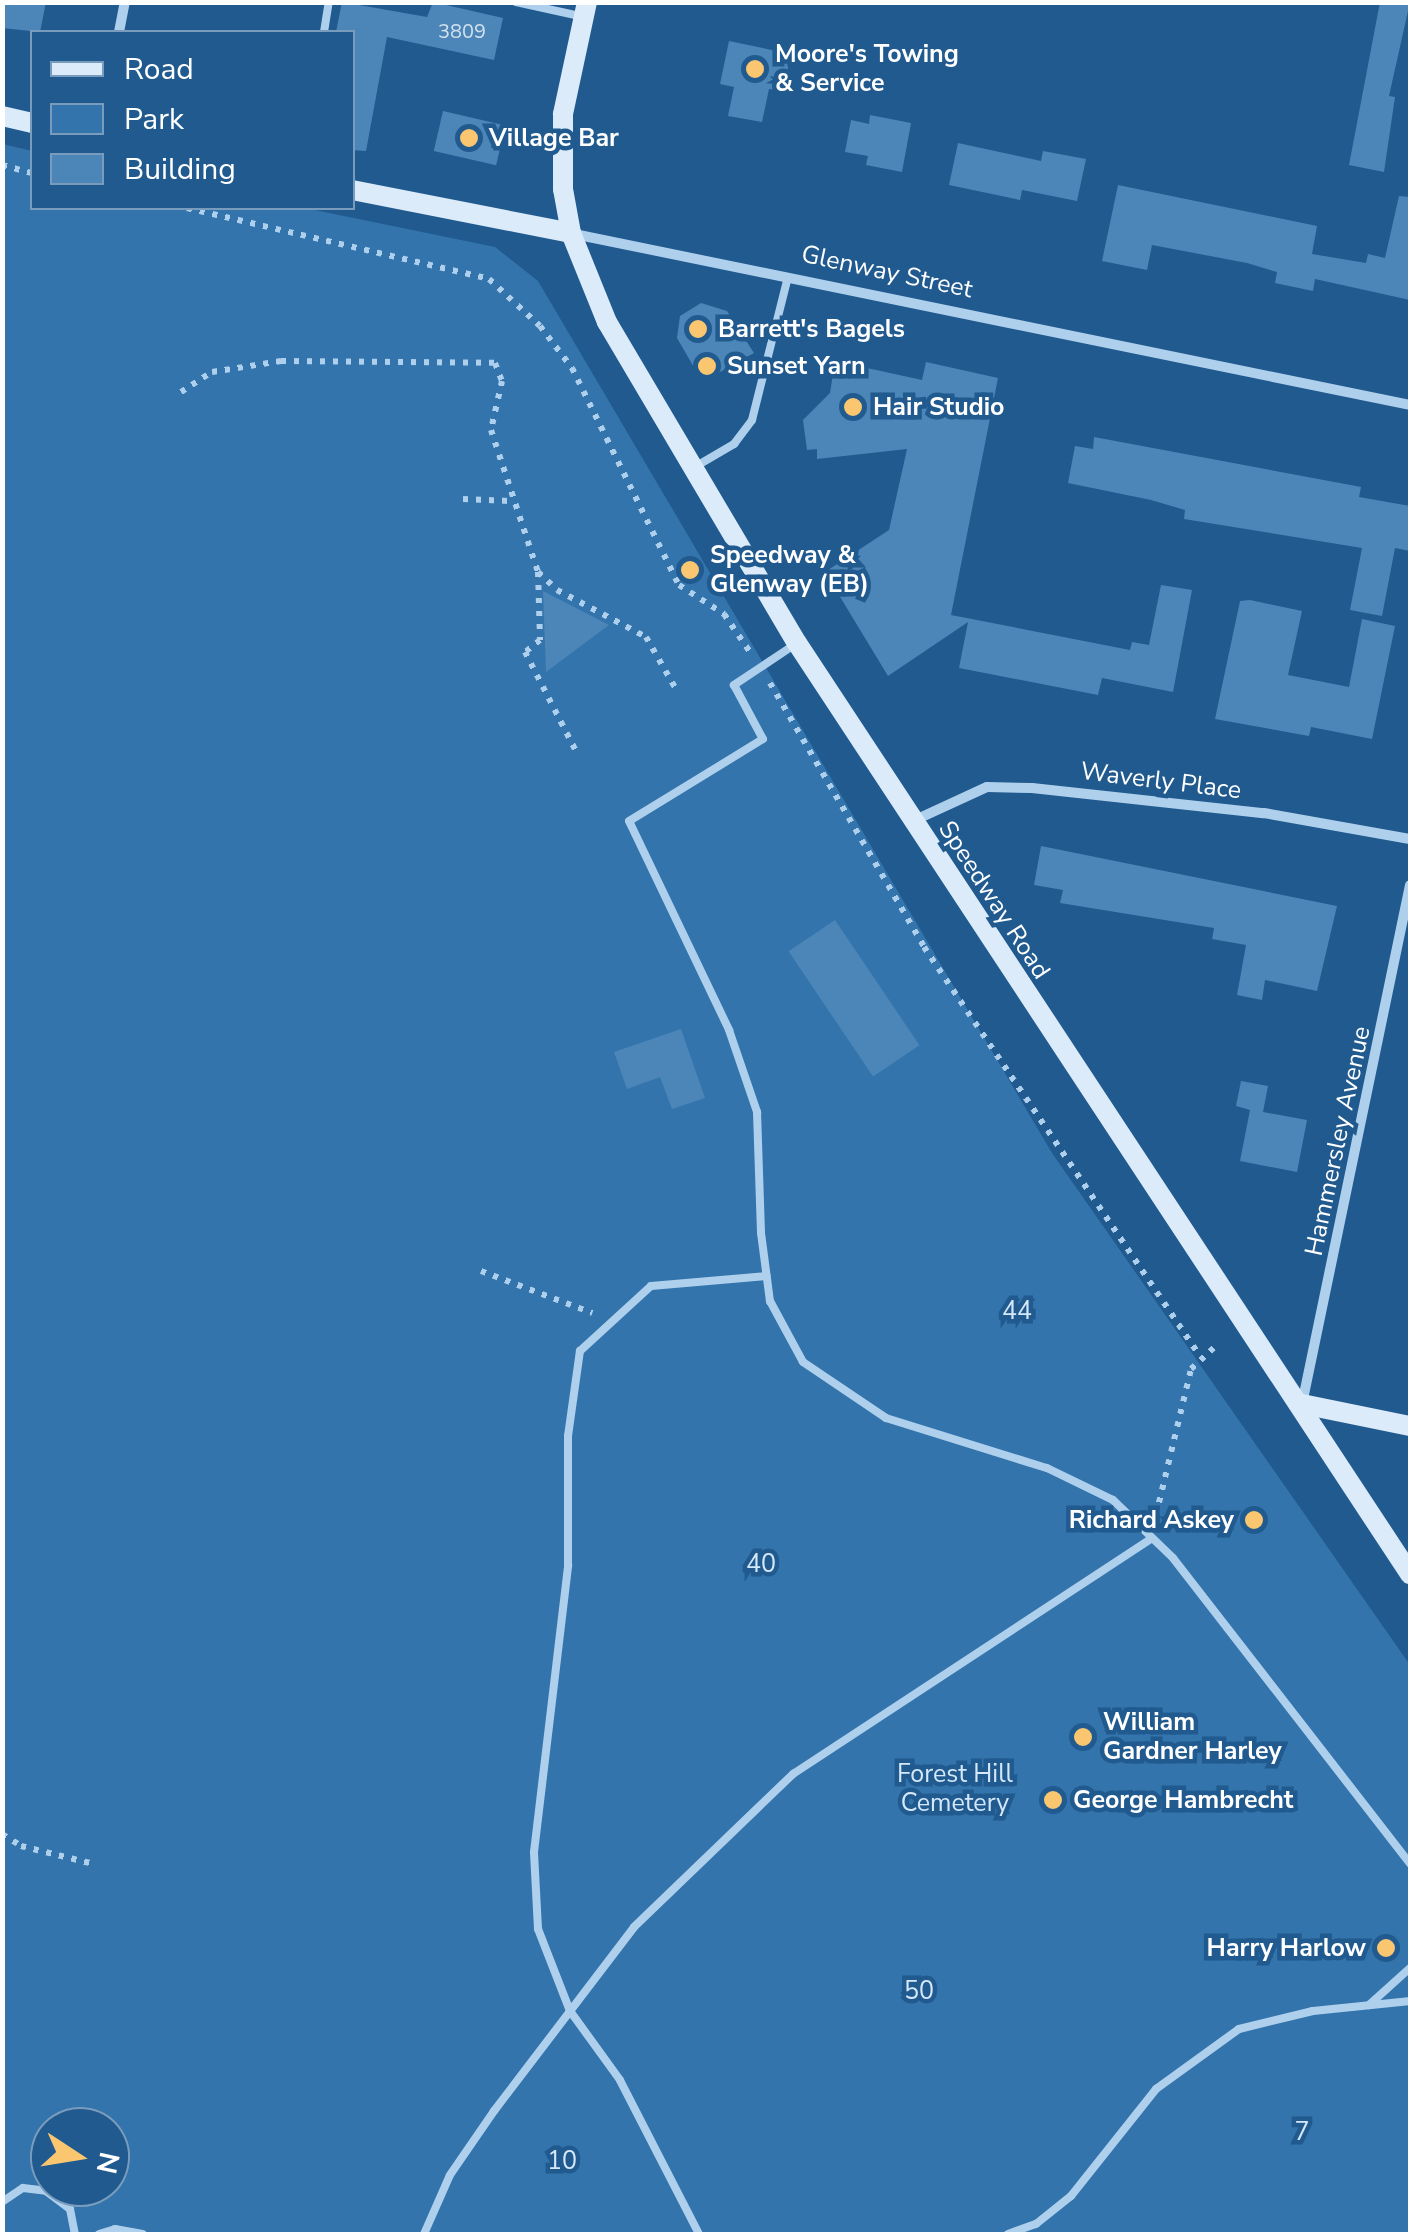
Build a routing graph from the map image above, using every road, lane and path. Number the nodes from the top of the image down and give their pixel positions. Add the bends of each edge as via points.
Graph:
1 (125, 2) edge
2 (329, 2) edge
3 (516, 2) edge
4 (585, 10) edge
5 (119, 30) edge
6 (324, 30) edge
7 (2, 116) edge
8 (30, 123) edge
9 (2, 165) edge
10 (30, 172) edge
11 (355, 191) edge
12 (570, 234) junction
13 (788, 277) junction
14 (181, 392) dead end
15 (1410, 404) edge
16 (691, 470) junction
17 (463, 499) dead end
18 (512, 501) junction
19 (538, 572) junction
20 (797, 644) junction
21 (676, 691) dead end
22 (577, 753) dead end
23 (912, 821) junction
24 (1410, 839) edge
25 (1410, 885) edge
26 (481, 1270) dead end
27 (767, 1276) junction
28 (611, 1323) junction
29 (1218, 1343) dead end
30 (1302, 1404) junction
31 (1410, 1426) edge
32 (1149, 1540) junction
33 (1410, 1574) edge
34 (2, 1834) edge
35 (94, 1864) dead end
36 (1410, 1864) edge
37 (1410, 1968) edge
38 (1410, 2001) edge
39 (1369, 2005) junction
40 (570, 2011) junction
41 (2, 2202) edge
42 (75, 2234) edge
43 (99, 2234) edge
44 (143, 2234) edge
45 (424, 2234) edge
46 (699, 2234) edge
47 (1008, 2234) edge

1 - 5 street
2 - 6 lane
3 - 4 lane
4 - 12 main road, Speedway Road via 564,114
7 - 8 main road
9 - 10 path
11 - 12 main road, Glenway Street
12 - 13 street, Glenway Street
12 - 16 main road, Speedway Road via 607,322
13 - 15 street, Glenway Street
13 - 16 lane via 752,420 734,444
14 - 18 path via 212,372 281,361 494,363 502,381 492,430
16 - 20 main road, Speedway Road
17 - 18 path
18 - 19 path
19 - 21 path via 557,590 646,637
19 - 22 path via 540,640 525,652
20 - 23 main road, Speedway Road
20 - 27 lane via 734,685 764,739 629,821 730,1030 757,1112
23 - 24 street, Waverly Place via 987,788 1032,788 1264,813
23 - 30 main road, Speedway Road via 1158,1199
25 - 30 street, Hammersley Avenue
26 - 28 path
27 - 28 lane via 651,1286
27 - 32 lane via 770,1300 803,1362 886,1418 1047,1468 1113,1500
28 - 40 lane via 580,1351 568,1436 568,1565 534,1852 538,1929
29 - 32 path via 1191,1369
30 - 31 main road
30 - 33 main road, Speedway Road
32 - 36 lane via 1185,1572
32 - 40 lane via 793,1774 634,1926
34 - 35 path via 40,1852
37 - 39 lane
38 - 39 lane
39 - 47 lane via 1238,2028 1156,2089 1071,2196 1036,2224
40 - 45 lane via 450,2175
40 - 46 lane via 620,2080
41 - 42 lane via 23,2188 46,2190 70,2209
43 - 44 lane

